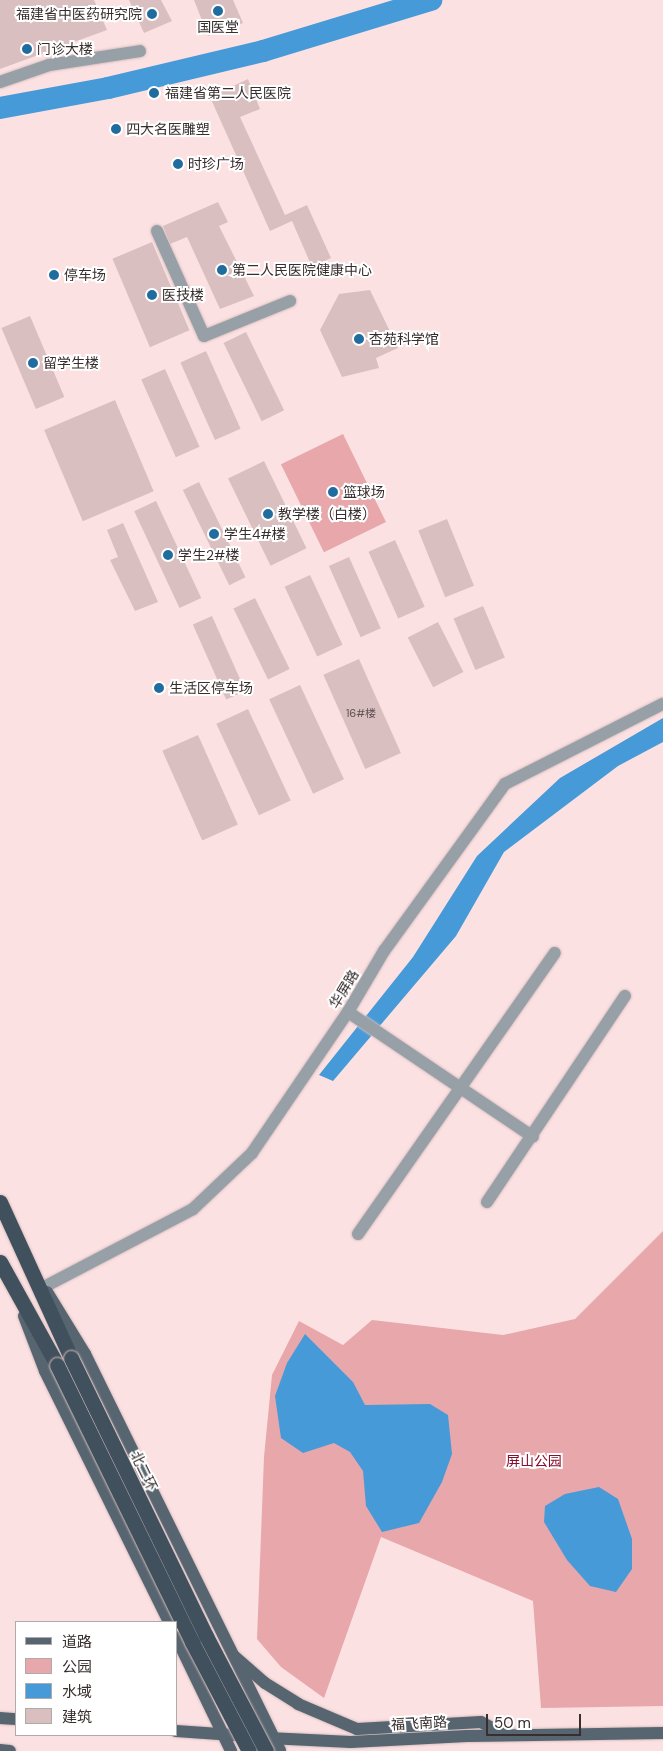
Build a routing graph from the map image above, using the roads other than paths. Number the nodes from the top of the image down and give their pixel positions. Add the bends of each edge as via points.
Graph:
1 (140, 51) dead end
2 (0, 82) edge
3 (157, 230) dead end
4 (290, 300) dead end
5 (663, 704) edge
6 (555, 953) dead end
7 (625, 996) dead end
8 (348, 1012) junction
9 (460, 1088) junction
10 (533, 1137) junction
11 (0, 1202) edge
12 (487, 1202) dead end
13 (358, 1234) dead end
14 (0, 1262) edge
15 (30, 1263) junction
16 (44, 1287) junction
17 (17, 1297) junction
18 (130, 1541) junction
19 (200, 1590) junction
20 (162, 1609) junction
21 (161, 1621) edge
22 (168, 1621) edge
23 (178, 1641) edge
24 (230, 1653) junction
25 (0, 1718) edge
26 (15, 1719) edge
27 (178, 1731) edge
28 (221, 1733) junction
29 (663, 1733) edge
30 (504, 1735) junction
31 (270, 1745) edge
32 (0, 1750) edge
33 (10, 1751) edge
34 (231, 1751) edge
35 (249, 1751) edge
36 (280, 1751) edge

1 - 2 street via 49,65
3 - 4 street via 204,336
5 - 8 street, 华屏路 via 505,784 384,951
6 - 9 street
7 - 10 street
8 - 9 street
8 - 16 street, 华屏路 via 252,1153 193,1209
9 - 10 street
9 - 13 street
10 - 12 street
11 - 15 highway, 北二环
14 - 17 highway
15 - 16 main road
15 - 31 highway, 北二环, bridge via 72,1358 206,1636
16 - 19 main road via 85,1354
17 - 18 main road via 44,1371
17 - 35 highway, bridge via 57,1365
18 - 20 main road
18 - 21 main road
19 - 20 main road
19 - 24 main road
20 - 22 main road
23 - 28 main road via 211,1704
24 - 30 main road via 265,1683 298,1704 357,1729 482,1722
24 - 31 main road
25 - 26 main road
27 - 28 main road, 福飞南路
28 - 31 main road, 福飞南路
28 - 34 main road
29 - 30 main road, 福飞南路
30 - 31 main road, 福飞南路
31 - 36 main road
32 - 33 main road

